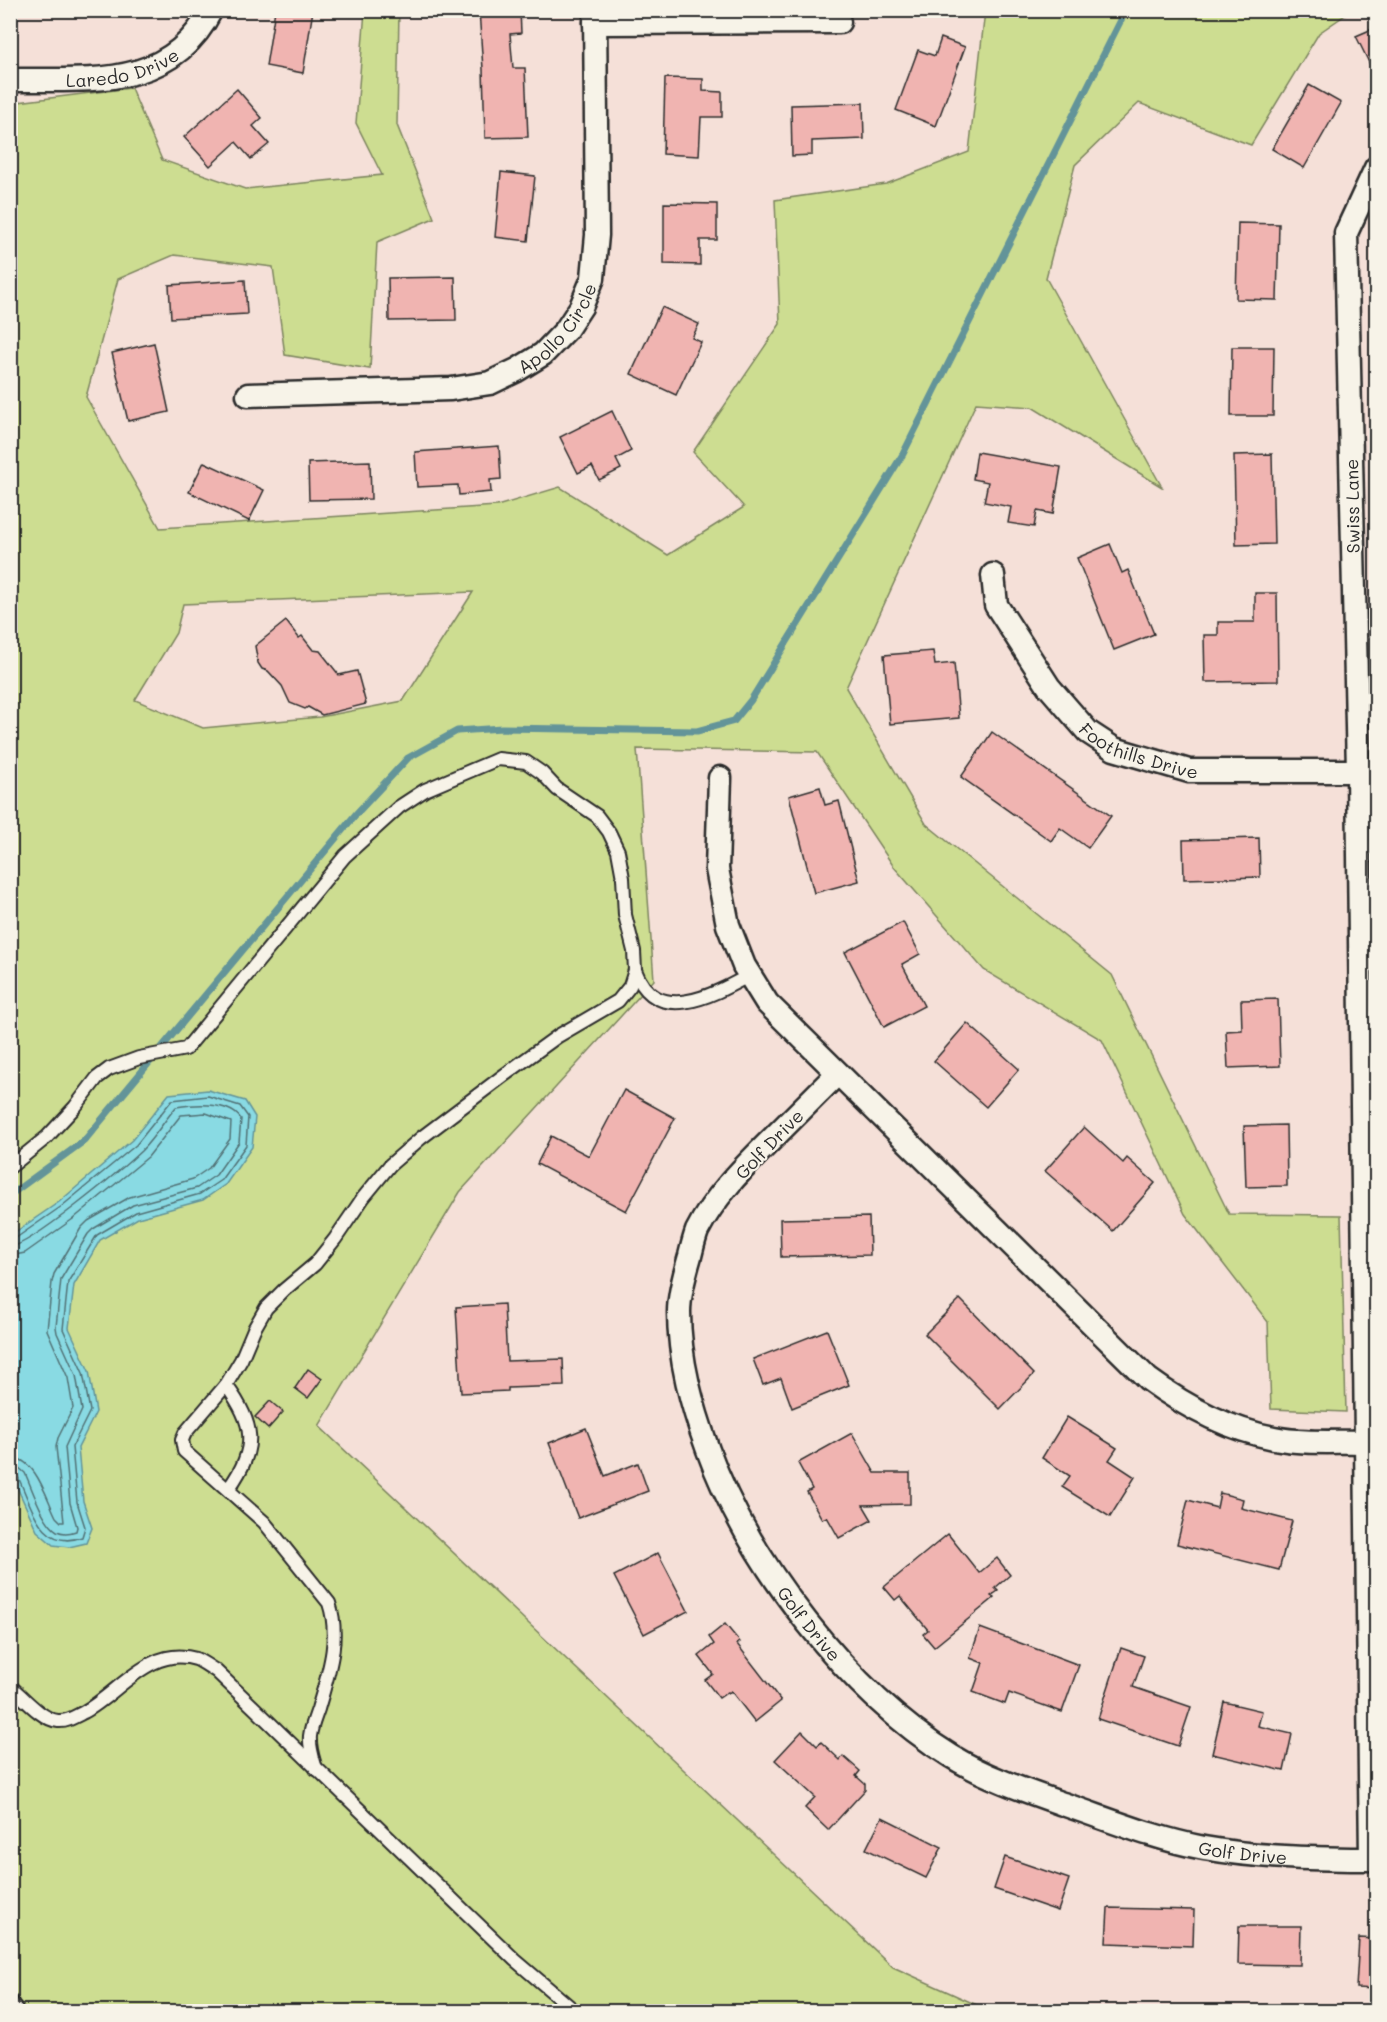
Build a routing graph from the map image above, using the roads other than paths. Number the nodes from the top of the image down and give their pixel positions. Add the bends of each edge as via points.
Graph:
1 (211, 10) edge
2 (595, 16) edge
3 (839, 22) dead end
4 (10, 81) edge
5 (1377, 168) edge
6 (248, 395) dead end
7 (993, 575) dead end
8 (1367, 771) edge
9 (720, 778) dead end
10 (635, 970) junction
11 (750, 975) junction
12 (837, 1074) junction
13 (10, 1167) edge
14 (226, 1385) junction
15 (1367, 1442) junction
16 (229, 1488) junction
17 (10, 1686) edge
18 (316, 1769) junction
19 (1374, 1859) edge
20 (10, 2000) edge
21 (18, 2012) edge
22 (576, 2012) edge

1 - 4 street, Laredo Drive via 190,41 171,57 142,72 104,78
2 - 3 street
2 - 6 street, Apollo Circle via 597,235 593,278 581,307 559,338 543,354 490,383 451,389
5 - 8 street, Swiss Lane via 1346,232
7 - 8 street, Foothills Drive via 996,604 1048,687 1088,732 1114,749 1189,771
8 - 15 street, Swiss Lane
9 - 11 street via 717,869 728,925
10 - 11 lane via 639,982 653,996 686,1003 716,994
10 - 13 lane via 618,850 609,832 597,816 526,762 498,759 425,790 399,807 353,849 186,1049 108,1069 47,1137
10 - 14 lane via 630,986 618,1001 558,1036 502,1076 390,1165 315,1264 266,1308
11 - 12 street via 767,1003
12 - 15 street via 1148,1379 1171,1396 1223,1423 1275,1438
12 - 19 street, Golf Drive via 741,1170 713,1205 697,1233 679,1310 683,1360 693,1407 716,1470 736,1515 781,1588 874,1697 914,1731 982,1772 1158,1836 1202,1847 1268,1856
14 - 16 lane via 245,1416 249,1435 248,1456
14 - 16 lane via 185,1433 182,1447
15 - 19 street, Swiss Lane
16 - 18 lane via 307,1573 329,1603 334,1618 330,1671 310,1736
17 - 18 lane via 35,1709 58,1721 91,1708 160,1659 181,1656 198,1660 216,1671
18 - 22 lane via 515,1960
20 - 21 lane

